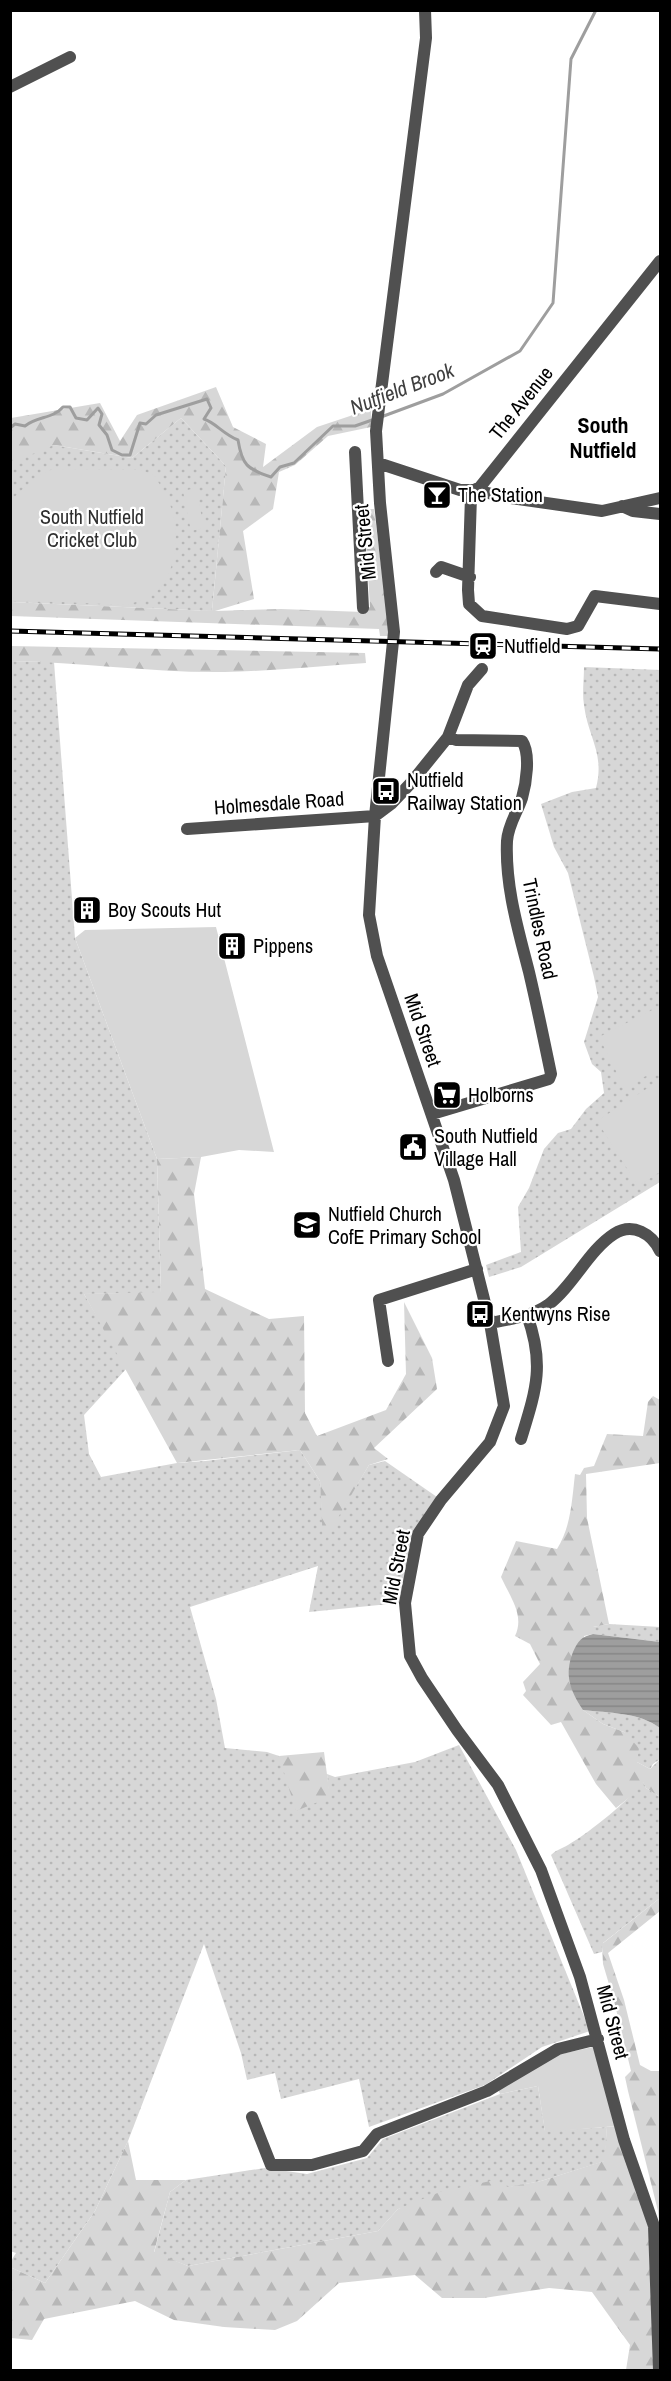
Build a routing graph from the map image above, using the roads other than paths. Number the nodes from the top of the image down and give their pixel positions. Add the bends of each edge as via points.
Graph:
1 (425, 10) edge
2 (70, 57) dead end
3 (10, 87) edge
4 (660, 261) edge
5 (355, 452) dead end
6 (378, 463) junction
7 (474, 490) junction
8 (660, 498) edge
9 (357, 499) junction
10 (380, 503) junction
11 (621, 506) junction
12 (660, 514) edge
13 (436, 572) dead end
14 (470, 576) junction
15 (660, 604) edge
16 (363, 608) dead end
17 (482, 669) dead end
18 (448, 737) junction
19 (375, 816) junction
20 (187, 829) dead end
21 (432, 1114) junction
22 (660, 1251) edge
23 (477, 1269) junction
24 (527, 1315) junction
25 (490, 1323) junction
26 (388, 1361) dead end
27 (521, 1439) dead end
28 (598, 2039) junction
29 (252, 2117) dead end
30 (660, 2366) edge

1 - 6 street, Mid Street via 424,49 376,431
2 - 3 street
4 - 7 street, The Avenue
5 - 9 street
6 - 7 street via 460,490
6 - 10 street, Mid Street
7 - 11 street via 602,511
7 - 14 street
8 - 11 street
9 - 10 street
9 - 16 street
10 - 19 street, Mid Street via 394,632
11 - 12 street
13 - 14 street via 441,567
14 - 15 street via 469,603 482,616 501,620 573,629 581,623 595,596
17 - 18 street via 468,685
18 - 19 street via 404,791
18 - 21 street, Trindles Road via 522,741 526,747 522,800 507,838 507,868 551,1074 549,1079
19 - 20 street, Holmesdale Road
19 - 21 street, Mid Street via 369,915 377,956
21 - 23 street, Mid Street
22 - 24 street via 653,1238 642,1231 619,1232 607,1240 552,1301
23 - 25 street, Mid Street
23 - 26 street via 379,1300
24 - 25 street
24 - 27 street via 539,1371
25 - 28 street, Mid Street via 504,1406 490,1442 418,1534 405,1603 410,1656 498,1785 542,1870
28 - 29 street via 558,2049 487,2091 377,2134 363,2151 312,2165 271,2165
28 - 30 street, Mid Street via 624,2140 654,2226

